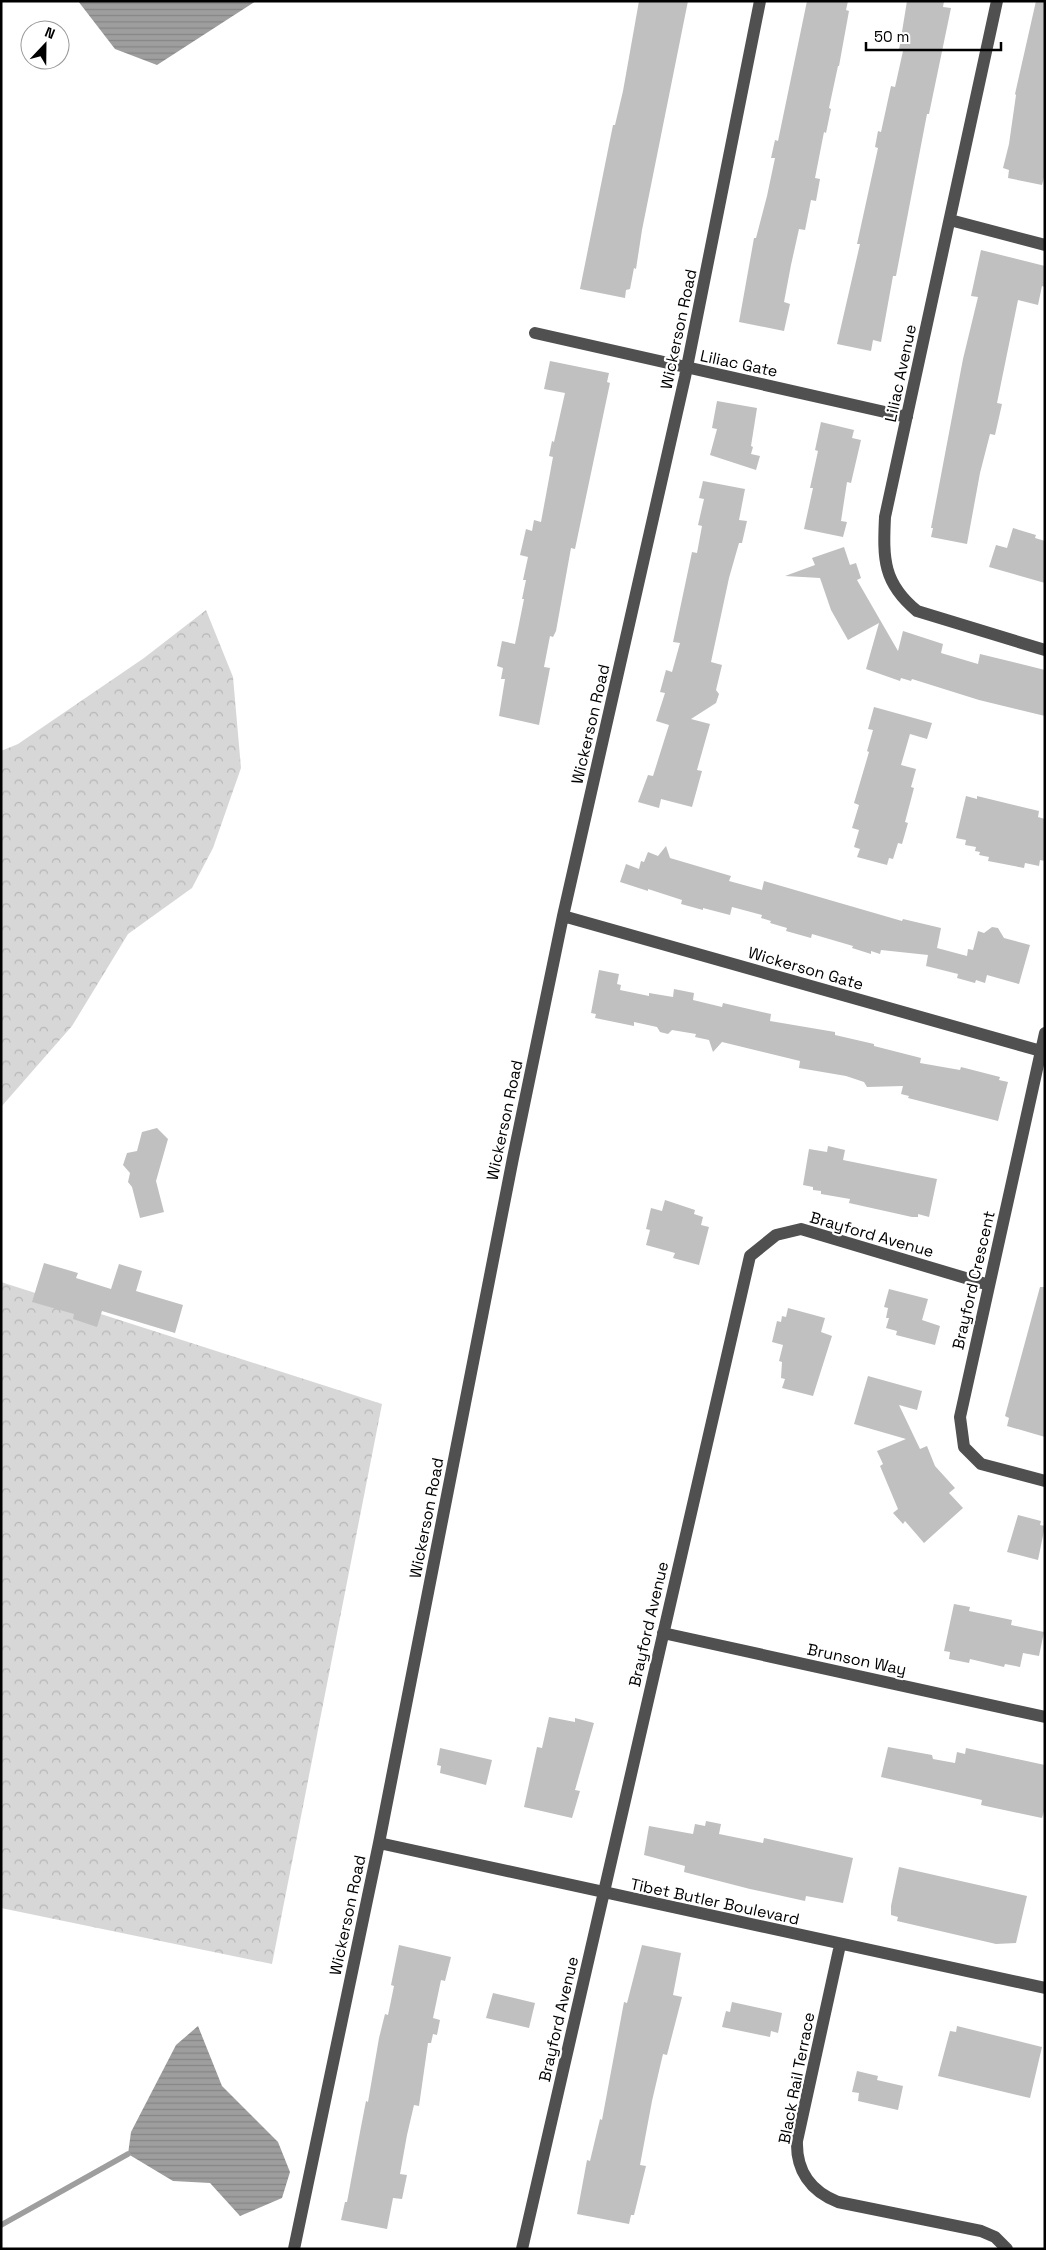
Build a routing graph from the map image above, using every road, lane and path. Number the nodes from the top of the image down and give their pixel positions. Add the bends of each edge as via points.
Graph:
1 (760, 1) edge
2 (997, 1) edge
3 (950, 220) junction
4 (1045, 245) edge
5 (535, 333) dead end
6 (687, 368) junction
7 (907, 417) junction
8 (1045, 650) edge
9 (563, 916) junction
10 (1045, 1033) edge
11 (1041, 1051) junction
12 (989, 1285) junction
13 (1045, 1481) edge
14 (663, 1633) junction
15 (1045, 1717) edge
16 (379, 1843) junction
17 (603, 1893) junction
18 (840, 1945) junction
19 (1045, 1988) edge
20 (294, 2249) edge
21 (522, 2249) edge
22 (1007, 2249) edge

1 - 6 street, Wickerson Road
2 - 3 street, Liliac Avenue
3 - 4 street
3 - 7 street, Liliac Avenue
5 - 6 street, Liliac Gate
6 - 7 street, Liliac Gate
6 - 9 street, Wickerson Road
7 - 8 street, Liliac Avenue via 885,517 883,553 889,578 901,598 917,611
9 - 11 street, Wickerson Gate
9 - 16 street, Wickerson Road
10 - 11 street, Brayford Crescent
11 - 12 street, Brayford Crescent
12 - 13 street, Brayford Crescent via 960,1417 964,1447 981,1464
12 - 14 street, Brayford Avenue via 801,1228 776,1235 750,1256
14 - 15 street, Brunson Way
14 - 17 street, Brayford Avenue
16 - 17 street, Tibet Butler Boulevard
16 - 20 street, Wickerson Road
17 - 18 street, Tibet Butler Boulevard
17 - 21 street, Brayford Avenue
18 - 19 street, Tibet Butler Boulevard
18 - 22 street, Black Rail Terrace via 797,2141 803,2174 817,2192 838,2202 981,2230 995,2237

